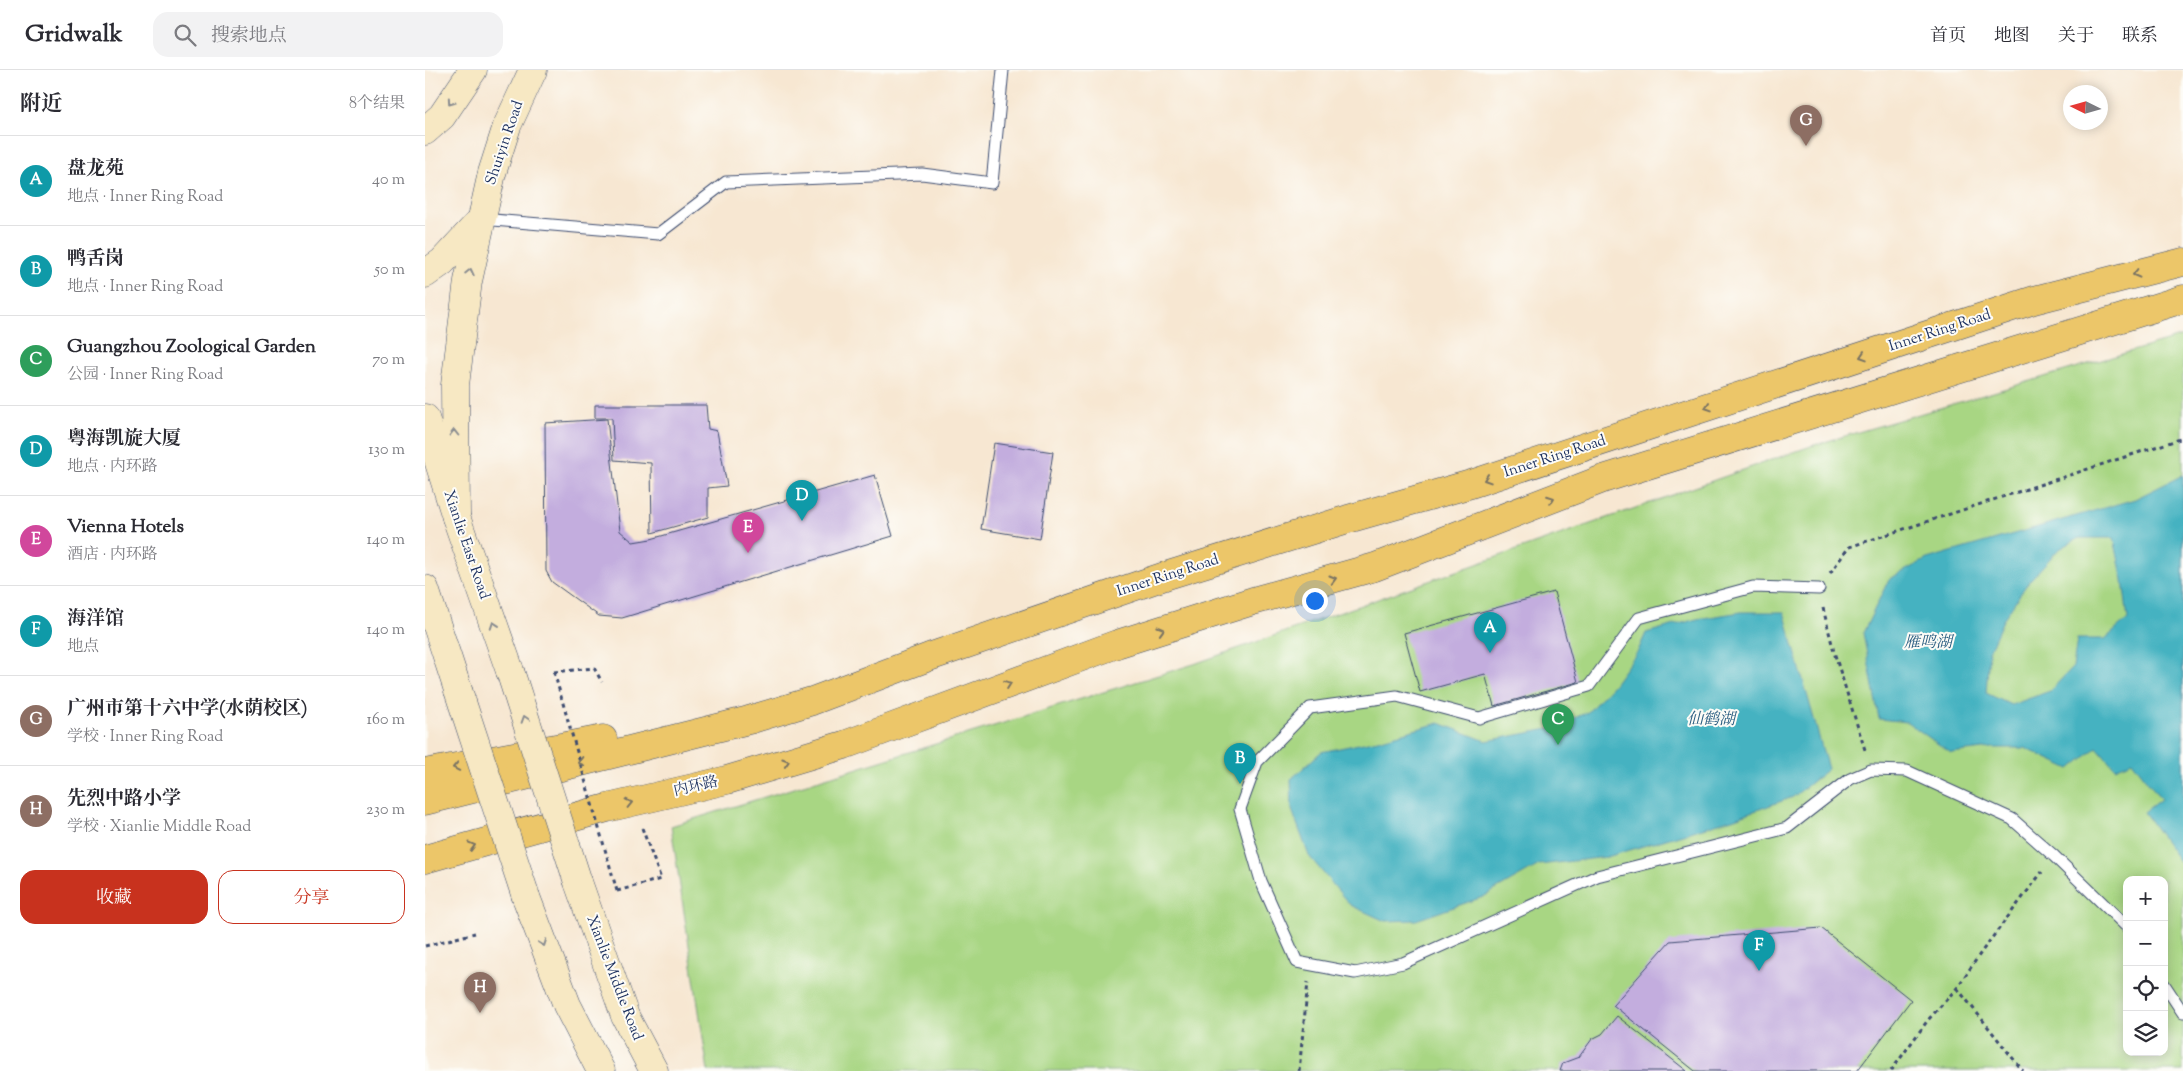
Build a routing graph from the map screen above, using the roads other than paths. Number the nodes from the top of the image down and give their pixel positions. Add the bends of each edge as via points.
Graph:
1 (473, 70) edge
2 (533, 70) edge
3 (1003, 70) edge
4 (425, 131) edge
5 (482, 219) junction
6 (2183, 262) edge
7 (425, 274) edge
8 (2183, 299) edge
9 (425, 418) edge
10 (456, 517) junction
11 (425, 589) edge
12 (1819, 589) road end
13 (929, 657) junction
14 (425, 773) edge
15 (425, 801) edge
16 (425, 859) edge
17 (578, 882) joint
18 (2123, 923) edge
19 (2168, 990) edge
20 (2183, 1013) edge
21 (601, 1071) edge
22 (654, 1071) edge

1 -> 4 main road via 441,116
2 - 5 main road, Shuiyin Road via 507,126
3 - 5 lane via 991,183 923,174 726,182 658,234
5 - 7 main road via 442,262
10 -> 5 main road, Shuiyin Road via 454,432 458,348 467,281
6 -> 13 highway, Inner Ring Road via 2034,300 1471,484 1165,576
16 -> 8 highway, 内环路 via 607,808 727,780 844,745 1117,644 1375,567 1603,479
9 - 10 main road, Xianlie East Road
17 -> 10 main road, Xianlie East Road, bridge
11 -> 21 main road, bridge via 527,897 567,1005
12 - 18 lane via 1753,587 1639,618 1589,686 1479,718 1397,696 1310,708 1257,762 1240,809 1261,881 1297,962 1355,973 1403,963 1597,876 1787,828 1850,778 1871,770 1907,771 2012,819
13 -> 14 highway via 823,688 645,730
13 -> 15 highway via 812,701 749,720
17 - 22 main road, Xianlie Middle Road via 625,1016
19 - 20 lane

